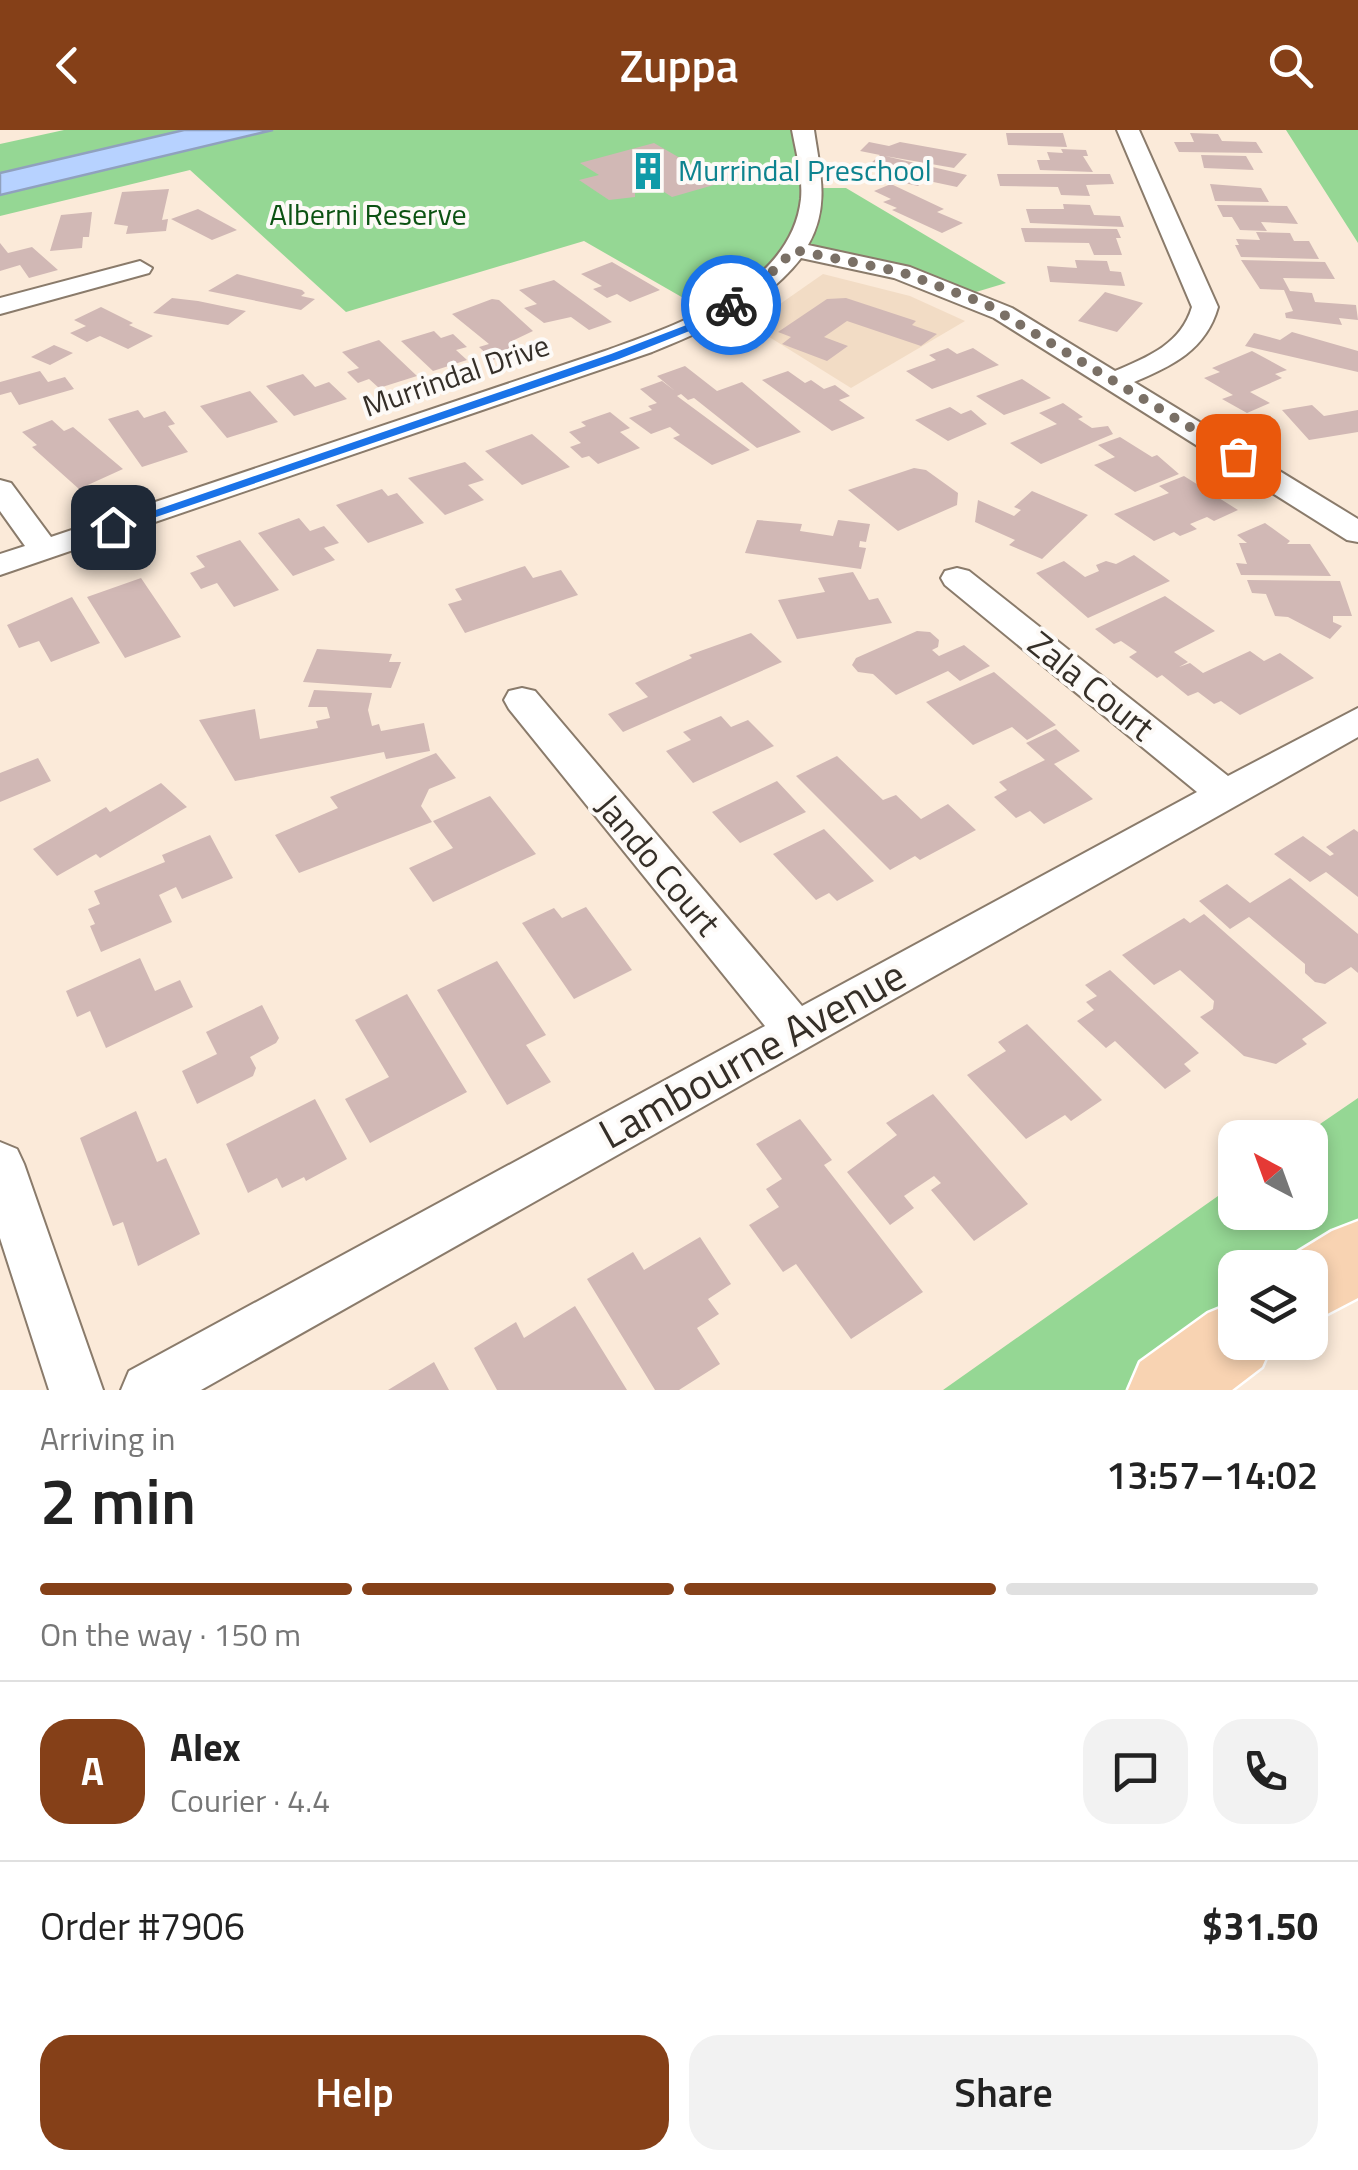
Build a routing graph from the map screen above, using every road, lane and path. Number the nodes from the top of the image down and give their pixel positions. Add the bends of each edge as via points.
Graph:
1 (804, 130) edge
2 (1128, 130) edge
3 (794, 250) junction
4 (140, 268) dead end
5 (0, 306) edge
6 (1116, 380) junction
7 (0, 489) edge
8 (1358, 533) edge
9 (44, 550) junction
10 (0, 565) edge
11 (957, 578) dead end
12 (522, 700) dead end
13 (1358, 721) edge
14 (1225, 794) junction
15 (795, 1030) junction
16 (0, 1164) edge
17 (1358, 1256) edge
18 (1328, 1276) edge
19 (1218, 1353) edge
20 (76, 1390) edge
21 (148, 1390) edge
22 (1168, 1390) edge

1 - 3 street, Murrindal Drive via 812,200
2 - 6 street via 1205,307 1200,326 1182,346
3 - 6 street via 876,265 966,295
3 - 9 street, Murrindal Drive via 746,294 658,341
4 - 5 street
6 - 8 street
7 - 9 street
9 - 10 street, Murrindal Drive
11 - 14 street, Zala Court
12 - 15 street, Jando Court
13 - 14 street, Lambourne Avenue
14 - 15 street, Lambourne Avenue
15 - 21 street, Lambourne Avenue
16 - 20 street
17 - 18 main road
19 - 22 main road

